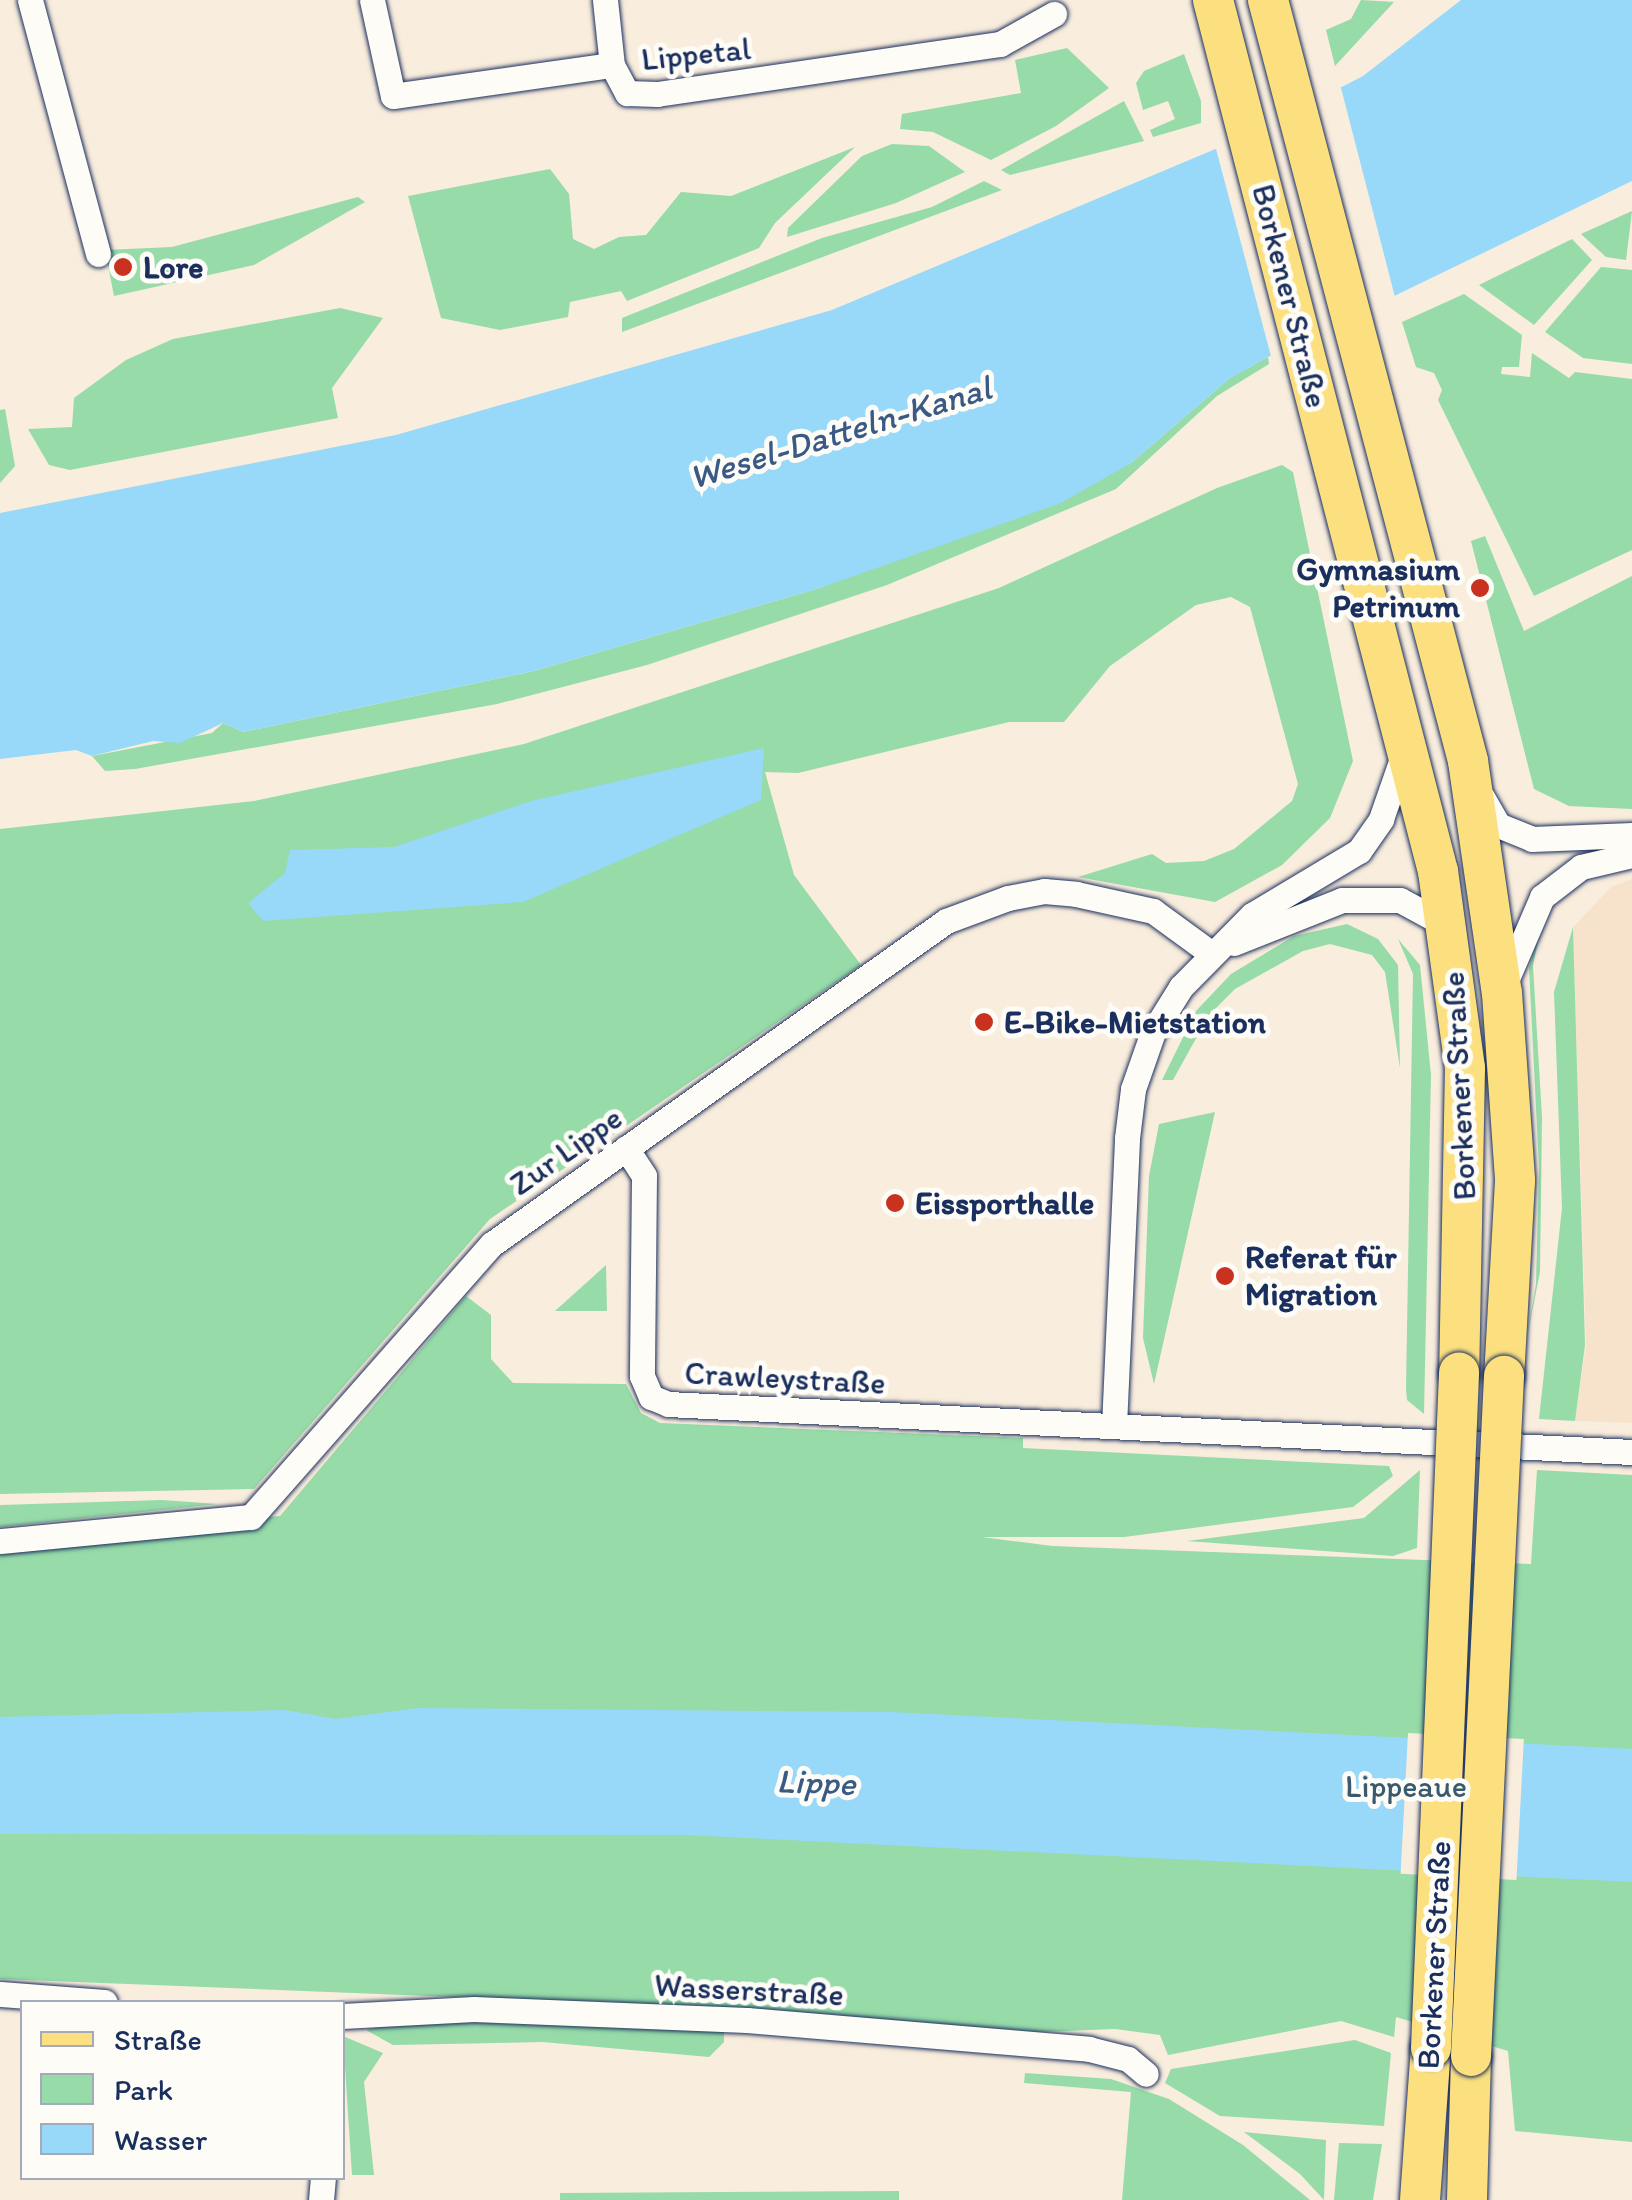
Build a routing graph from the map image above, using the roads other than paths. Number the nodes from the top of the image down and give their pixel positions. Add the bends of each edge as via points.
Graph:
1 (30, 0) edge
2 (372, 0) edge
3 (605, 0) edge
4 (1212, 0) edge
5 (1268, 0) edge
6 (1054, 14) dead end
7 (612, 64) junction
8 (98, 254) dead end
9 (1407, 744) junction
10 (1468, 761) junction
11 (1632, 836) edge
12 (1632, 854) edge
13 (1448, 926) junction
14 (1212, 954) junction
15 (1502, 993) junction
16 (626, 1148) junction
17 (1114, 1426) junction
18 (1632, 1452) edge
19 (0, 1541) edge
20 (0, 1994) edge
21 (79, 2000) edge
22 (345, 2016) edge
23 (1146, 2074) dead end
24 (1420, 2200) edge
25 (1467, 2200) edge

1 - 8 street
2 - 7 street, Lippetal via 394,96
3 - 7 street
4 - 9 main road, Borkener Straße
5 - 10 main road, Borkener Straße
6 - 7 street, Lippetal via 1000,44 657,94 627,93
9 - 13 main road, Borkener Straße
9 - 14 street via 1381,820 1359,851 1252,915
10 - 11 street via 1487,809 1507,832 1532,839
10 - 15 main road, Borkener Straße
12 - 15 street via 1580,867 1542,897
13 - 14 street via 1400,900 1342,900
13 - 24 main road, Borkener Straße, bridge via 1465,1068 1459,1373
14 - 16 street, Zur Lippe via 1153,911 1116,900 1044,891 973,909
14 - 17 street via 1153,1032 1132,1089
15 - 25 main road, Borkener Straße, bridge via 1515,1181
16 - 17 street, Crawleystraße via 644,1176 642,1376 651,1396 686,1407
16 - 19 street, Zur Lippe via 492,1244 251,1517
17 - 18 street, Crawleystraße
20 - 21 street
22 - 23 street, Wasserstraße via 474,2010 747,2020 1089,2049 1128,2060

